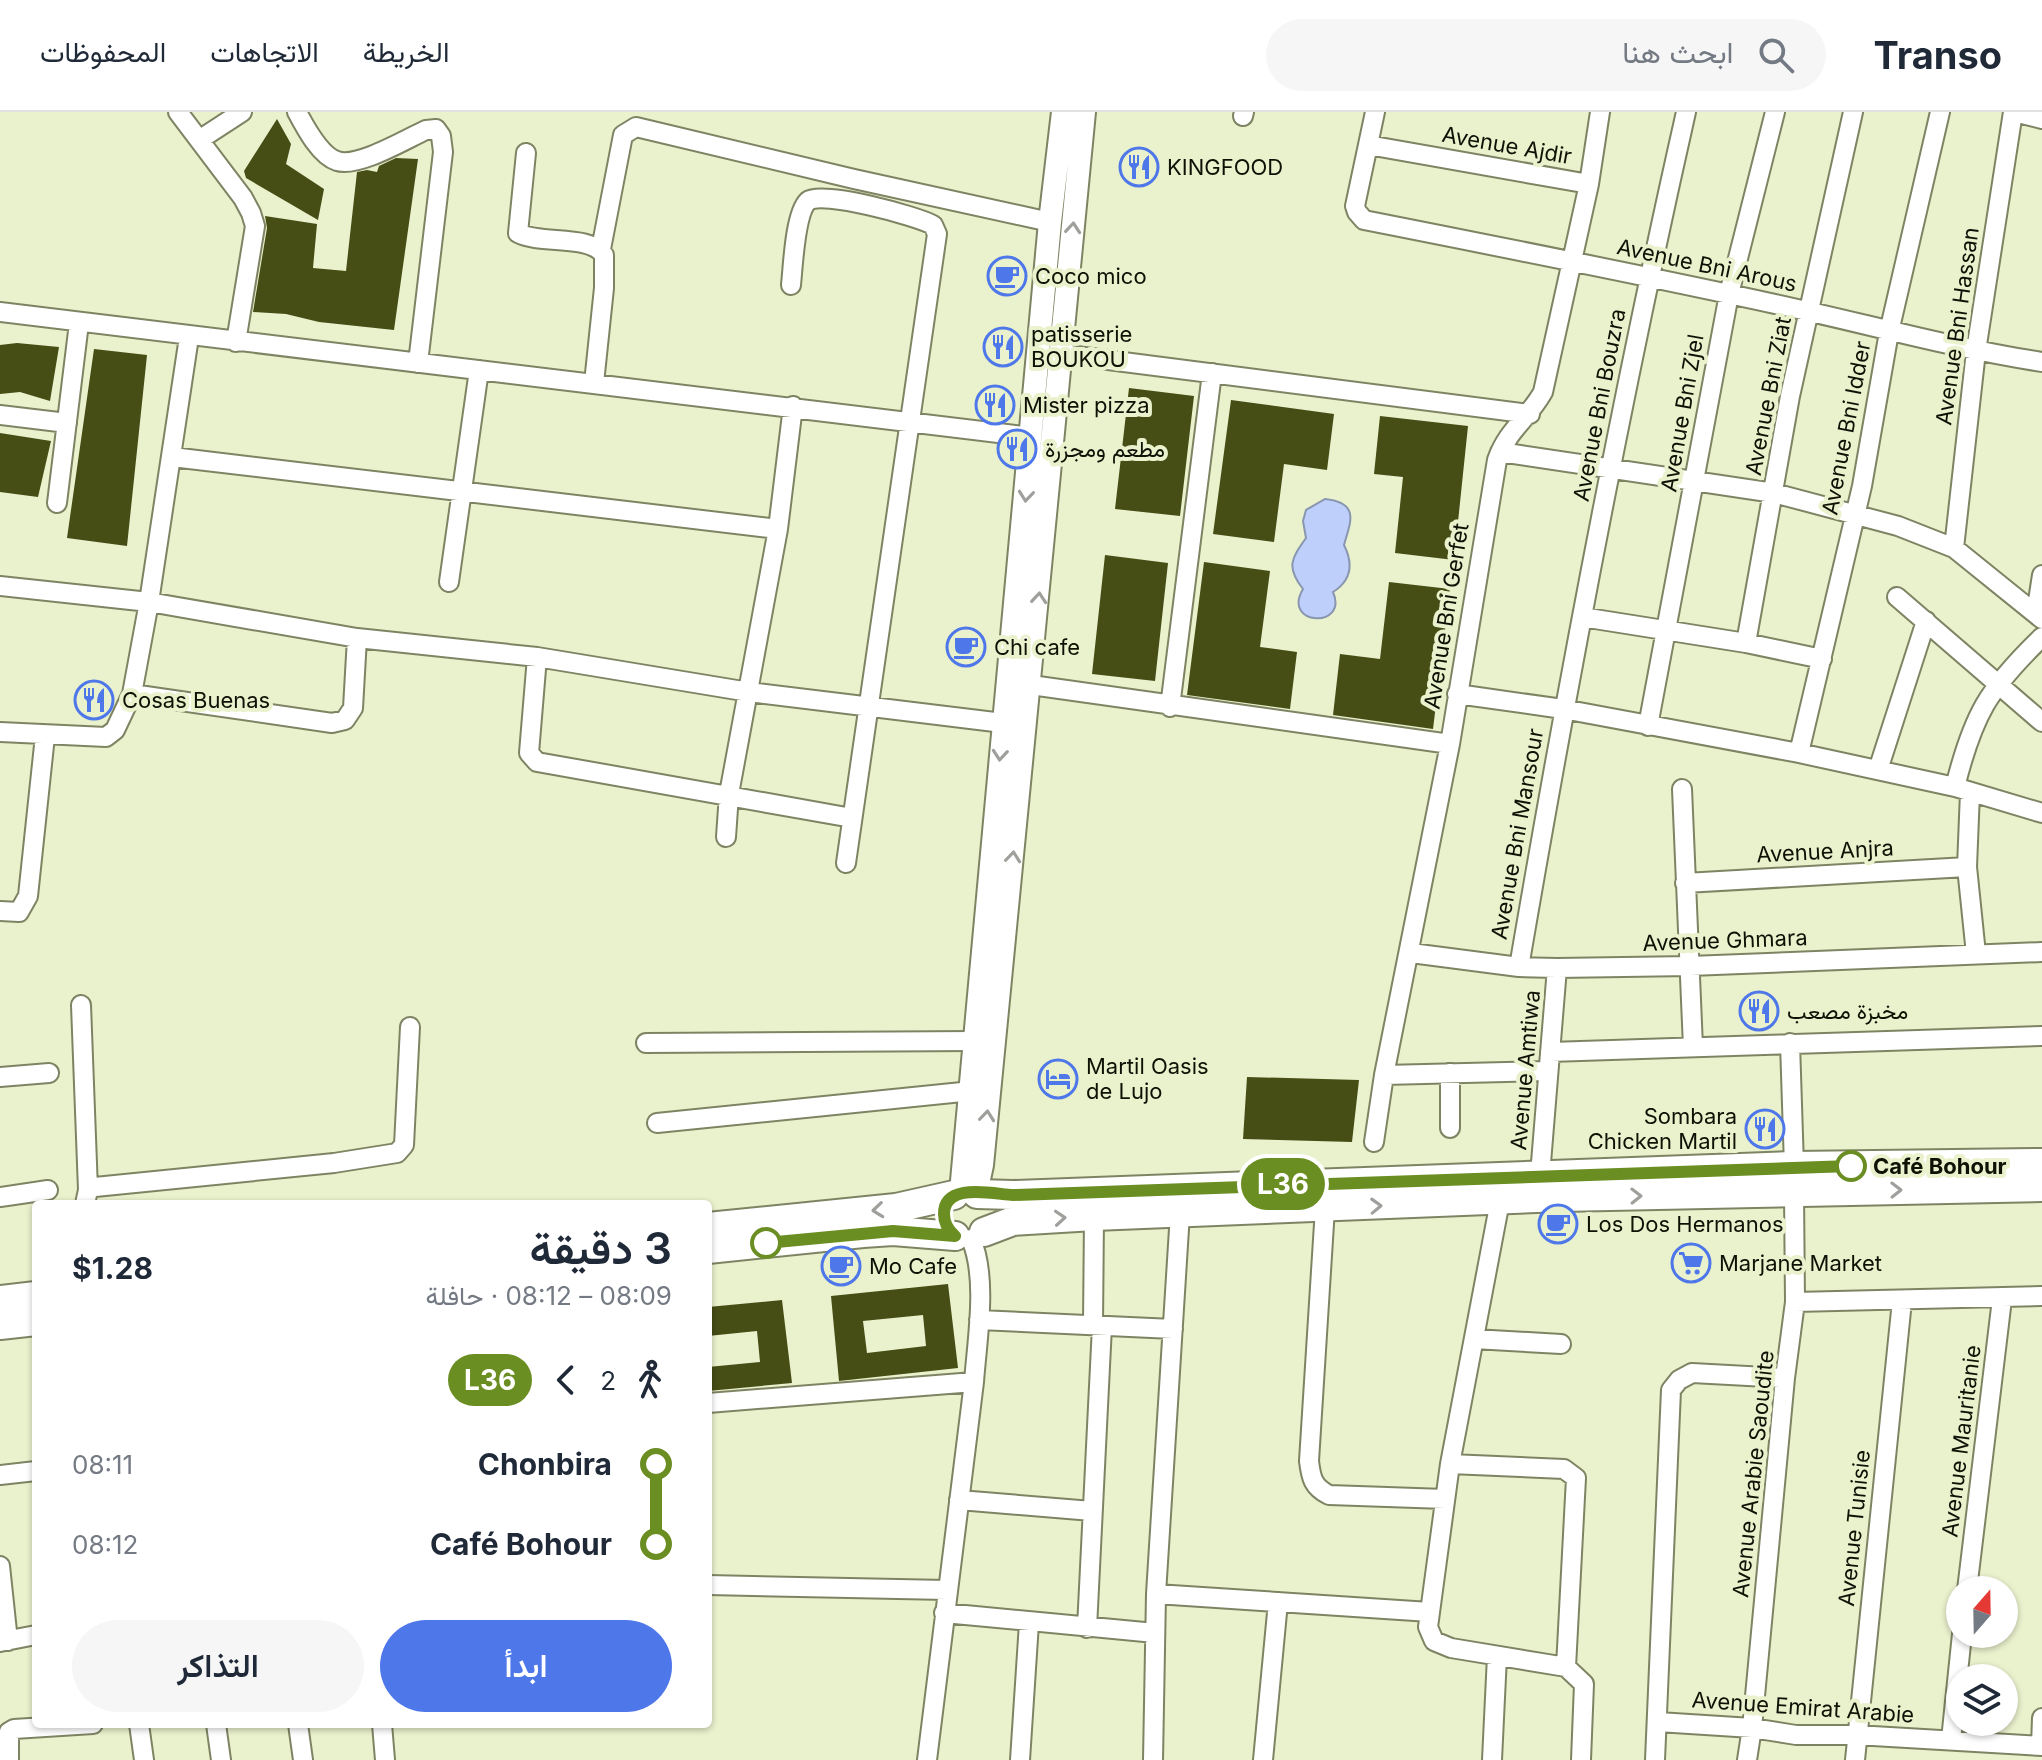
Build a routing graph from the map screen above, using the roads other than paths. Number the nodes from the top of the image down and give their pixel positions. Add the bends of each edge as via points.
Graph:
1 (178, 112) edge
2 (242, 112) edge
3 (297, 112) edge
4 (1063, 112) edge
5 (1084, 112) edge
6 (1375, 112) edge
7 (1600, 112) edge
8 (1686, 112) edge
9 (1775, 112) edge
10 (1853, 112) edge
11 (1940, 112) edge
12 (2014, 112) edge
13 (2042, 119) edge
14 (633, 120) edge
15 (199, 140) junction
16 (1368, 145) junction
17 (526, 153) dead end
18 (1589, 184) junction
19 (1050, 222) junction
20 (601, 249) junction
21 (1573, 261) junction
22 (1649, 276) junction
23 (791, 285) dead end
24 (1729, 294) junction
25 (1808, 311) junction
26 (0, 312) edge
27 (79, 323) junction
28 (1889, 332) junction
29 (189, 337) junction
30 (236, 342) junction
31 (1976, 351) junction
32 (1061, 354) junction
33 (2042, 362) edge
34 (418, 363) junction
35 (479, 370) junction
36 (1212, 373) junction
37 (594, 383) junction
38 (793, 406) junction
39 (1530, 414) junction
40 (0, 415) edge
41 (911, 422) junction
42 (67, 423) junction
43 (1031, 437) junction
44 (1500, 452) junction
45 (172, 457) junction
46 (1612, 468) junction
47 (1694, 481) junction
48 (460, 491) junction
49 (1774, 493) junction
50 (57, 503) dead end
51 (1855, 515) junction
52 (778, 529) junction
53 (1954, 548) junction
54 (2042, 575) edge
55 (449, 582) dead end
56 (0, 586) edge
57 (1897, 597) dead end
58 (149, 602) junction
59 (2039, 616) edge
60 (1582, 617) junction
61 (1926, 621) junction
62 (1666, 631) junction
63 (2042, 637) edge
64 (357, 638) junction
65 (1746, 643) junction
66 (537, 657) junction
67 (1822, 659) junction
68 (1996, 683) junction
69 (1031, 685) junction
70 (749, 692) junction
71 (132, 694) junction
72 (1457, 694) junction
73 (870, 707) junction
74 (1170, 707) junction
75 (1563, 709) junction
76 (2042, 722) edge
77 (1003, 723) junction
78 (1648, 726) junction
79 (0, 732) edge
80 (45, 736) junction
81 (1450, 744) junction
82 (1799, 753) junction
83 (1878, 770) junction
84 (1682, 789) dead end
85 (1962, 789) junction
86 (729, 794) junction
87 (2042, 813) edge
88 (852, 818) junction
89 (726, 837) dead end
90 (846, 863) dead end
91 (1967, 867) junction
92 (1685, 883) junction
93 (0, 911) edge
94 (2042, 952) edge
95 (1411, 953) junction
96 (1976, 954) junction
97 (1690, 966) junction
98 (1519, 967) junction
99 (1557, 968) junction
100 (81, 1005) dead end
101 (410, 1027) dead end
102 (2042, 1036) edge
103 (975, 1041) junction
104 (646, 1043) dead end
105 (1790, 1043) junction
106 (1693, 1047) junction
107 (1550, 1052) junction
108 (1548, 1071) junction
109 (49, 1073) dead end
110 (1450, 1073) junction
111 (1384, 1075) junction
112 (0, 1077) edge
113 (972, 1091) junction
114 (657, 1123) dead end
115 (1450, 1128) dead end
116 (1374, 1142) dead end
117 (2042, 1163) edge
118 (1540, 1175) junction
119 (1794, 1180) junction
120 (2042, 1187) edge
121 (48, 1190) dead end
122 (967, 1193) junction
123 (0, 1197) edge
124 (86, 1197) edge
125 (1500, 1201) junction
126 (1325, 1208) junction
127 (1180, 1213) junction
128 (1094, 1216) junction
129 (712, 1227) edge
130 (970, 1236) junction
131 (712, 1249) edge
132 (32, 1296) edge
133 (2042, 1296) edge
134 (2002, 1299) junction
135 (0, 1300) edge
136 (1902, 1301) junction
137 (1795, 1302) junction
138 (979, 1320) junction
139 (32, 1321) edge
140 (0, 1325) edge
141 (1098, 1325) junction
142 (1173, 1329) junction
143 (1474, 1339) junction
144 (1561, 1344) dead end
145 (1785, 1378) junction
146 (974, 1382) junction
147 (712, 1403) edge
148 (1450, 1464) junction
149 (32, 1471) edge
150 (0, 1475) edge
151 (1445, 1499) junction
152 (959, 1500) junction
153 (1092, 1511) junction
154 (0, 1566) edge
155 (1969, 1576) edge
156 (712, 1585) edge
157 (947, 1590) junction
158 (1156, 1594) junction
159 (1278, 1602) junction
160 (1430, 1612) junction
161 (944, 1613) junction
162 (1029, 1623) junction
163 (1087, 1628) junction
164 (1155, 1633) junction
165 (32, 1636) edge
166 (4, 1642) edge
167 (1961, 1648) edge
168 (1497, 1656) junction
169 (1566, 1667) junction
170 (2042, 1718) edge
171 (1658, 1722) junction
172 (32, 1728) edge
173 (140, 1728) edge
174 (217, 1728) edge
175 (299, 1728) edge
176 (382, 1728) edge
177 (1752, 1728) junction
178 (1856, 1735) junction
179 (1951, 1740) junction
180 (2041, 1746) edge
181 (9, 1760) edge
182 (144, 1760) edge
183 (221, 1760) edge
184 (303, 1760) edge
185 (385, 1760) edge
186 (927, 1760) edge
187 (1020, 1760) edge
188 (1153, 1760) edge
189 (1263, 1760) edge
190 (1492, 1760) edge
191 (1581, 1760) edge
192 (1655, 1760) edge
193 (1747, 1760) edge
194 (1855, 1760) edge

1 - 15 street
2 - 15 street
3 - 34 street via 327,155 341,162 359,160 426,130 436,129 441,136
4 - 19 street
32 -> 5 street
6 - 16 street
7 - 18 street, Avenue Bni Gerfet
8 - 22 street, Avenue Bni Bouzra
9 - 24 street, Avenue Bni Zjel
10 - 25 street, Avenue Bni Ziat
11 - 28 street, Avenue Bni Idder
12 - 13 street
12 - 31 street, Avenue Bni Hassan
14 - 19 street
14 - 20 street via 618,151
15 - 30 street via 243,198 255,226
16 - 18 street, Avenue Ajdir
16 - 21 street, Avenue Bni Arous via 1355,206 1361,218
17 - 20 street via 518,233
18 - 21 street, Avenue Bni Gerfet
19 - 43 street
20 - 37 street via 604,288
21 - 22 street, Avenue Bni Arous
21 - 39 street, Avenue Bni Gerfet via 1543,392
22 - 24 street, Avenue Bni Arous
22 - 46 street, Avenue Bni Bouzra
23 - 41 street via 801,213 815,197 933,225 937,234
24 - 25 street, Avenue Bni Arous
24 - 47 street, Avenue Bni Zjel
25 - 28 street, Avenue Bni Arous
25 - 49 street, Avenue Bni Ziat
26 - 27 street
27 - 29 street
27 - 42 street
28 - 31 street, Avenue Bni Arous
28 - 51 street, Avenue Bni Idder
29 - 30 street
29 - 45 street
30 - 34 street
31 - 33 street, Avenue Bni Arous
31 - 53 street, Avenue Bni Hassan
32 - 36 street
69 -> 32 street
34 - 35 street
35 - 37 street
35 - 48 street
36 - 39 street
36 - 74 street
37 - 38 street
38 - 41 street
38 - 52 street
39 - 44 street, Avenue Bni Gerfet via 1505,438
40 - 42 street
41 - 43 street
41 - 73 street
42 - 50 street
43 -> 77 street
44 - 46 street
44 - 72 street, Avenue Bni Gerfet
45 - 48 street
45 - 58 street
46 - 47 street
46 - 60 street, Avenue Bni Bouzra
47 - 49 street
47 - 62 street, Avenue Bni Zjel
48 - 52 street
48 - 55 street
49 - 51 street
49 - 65 street, Avenue Bni Ziat
51 - 53 street
51 - 67 street, Avenue Bni Idder
52 - 70 street
53 - 59 street
54 - 59 street
56 - 58 street
57 - 61 street
58 - 64 street
58 - 71 street
60 - 62 street
60 - 75 street, Avenue Bni Bouzra
61 - 68 street
61 - 83 street
62 - 65 street
62 - 78 street, Avenue Bni Zjel
63 - 68 street
64 - 66 street
64 - 71 street via 353,708 345,720 332,723
65 - 67 street
66 - 70 street
66 - 86 street via 529,753 537,762
67 - 82 street, Avenue Bni Idder
68 - 76 street
68 - 85 street via 1972,727
69 - 74 street
122 -> 69 street via 981,1176
70 - 73 street
70 - 86 street
71 - 80 street via 115,730 106,737
72 - 75 street
72 - 81 street, Avenue Bni Gerfet
73 - 77 street
73 - 88 street
74 - 81 street
75 - 78 street
75 - 98 street, Avenue Bni Mansour
77 -> 103 street
78 - 82 street
79 - 80 street
80 - 93 street via 28,896 19,912
81 - 95 street, Avenue Bni Gerfet
82 - 83 street
83 - 85 street
84 - 92 street
85 - 87 street
85 - 91 street
86 - 88 street
86 - 89 street
88 - 90 street
91 - 92 street, Avenue Anjra
91 - 96 street
92 - 97 street
94 - 96 street, Avenue Ghmara
95 - 98 street, Avenue Ghmara
95 - 111 street, Avenue Bni Gerfet
96 - 97 street, Avenue Ghmara
97 - 99 street, Avenue Ghmara
97 - 106 street
98 - 99 street, Avenue Ghmara
99 - 107 street, Avenue Amtiwa
100 - 124 street
101 - 124 street via 404,1145 397,1153
102 - 105 street
103 - 104 street
103 - 113 street
105 - 106 street
105 - 119 street, Avenue Arabie Saoudite
106 - 107 street
107 - 108 street, Avenue Amtiwa
108 - 110 street
108 - 118 street, Avenue Amtiwa
109 - 112 street
110 - 111 street
110 - 115 street
111 - 116 street, Avenue Bni Gerfet
113 - 114 street
113 - 122 street
117 - 119 main road
118 - 119 main road
118 - 122 main road
119 -> 120 main road
125 -> 119 main road
119 - 137 street, Avenue Arabie Saoudite
121 - 123 street
122 -> 129 main road via 896,1208
122 - 130 main road via 984,1198 991,1211 989,1226
122 - 130 main road via 948,1201 943,1216 945,1224
126 -> 125 main road
125 - 143 street
126 - 127 main road
126 - 151 street via 1311,1476 1316,1488 1329,1495
127 - 128 main road
127 - 142 street
130 -> 128 main road via 1013,1221
128 - 141 street
130 - 131 main road via 893,1231
130 - 138 street via 978,1262
132 - 135 main road
133 - 134 street
134 - 136 street
134 - 155 street, Avenue Mauritanie
136 - 137 street
136 - 178 street, Avenue Tunisie
137 - 145 street, Avenue Arabie Saoudite
138 - 141 street
138 - 146 street
139 - 140 main road
141 - 142 street
141 - 153 street
142 - 158 street
143 - 144 street
143 - 148 street
145 - 171 street via 1692,1373 1671,1390
145 - 177 street, Avenue Arabie Saoudite
146 - 147 street
146 - 152 street
148 - 151 street
148 - 169 street via 1564,1469 1576,1478
149 - 150 street
151 - 160 street
152 - 153 street
152 - 157 street
153 - 163 street
154 - 166 street
156 - 157 street
157 - 161 street
158 - 159 street
158 - 164 street
159 - 160 street
159 - 189 street
160 - 168 street via 1428,1627 1434,1641
161 - 162 street
161 - 186 street
162 - 163 street
162 - 187 street
163 - 164 street
164 - 188 street
165 - 166 street
167 - 179 street
168 - 169 street
168 - 190 street
169 - 191 street via 1584,1684
170 - 180 street
171 - 177 street, Avenue Emirat Arabie
171 - 192 street
172 - 181 street via 9,1732
173 - 182 street
174 - 183 street
175 - 184 street
176 - 185 street
177 - 178 street, Avenue Emirat Arabie via 1796,1735
177 - 193 street, Avenue Arabie Saoudite
178 - 179 street, Avenue Emirat Arabie
178 - 194 street, Avenue Tunisie
179 - 180 street, Avenue Emirat Arabie

